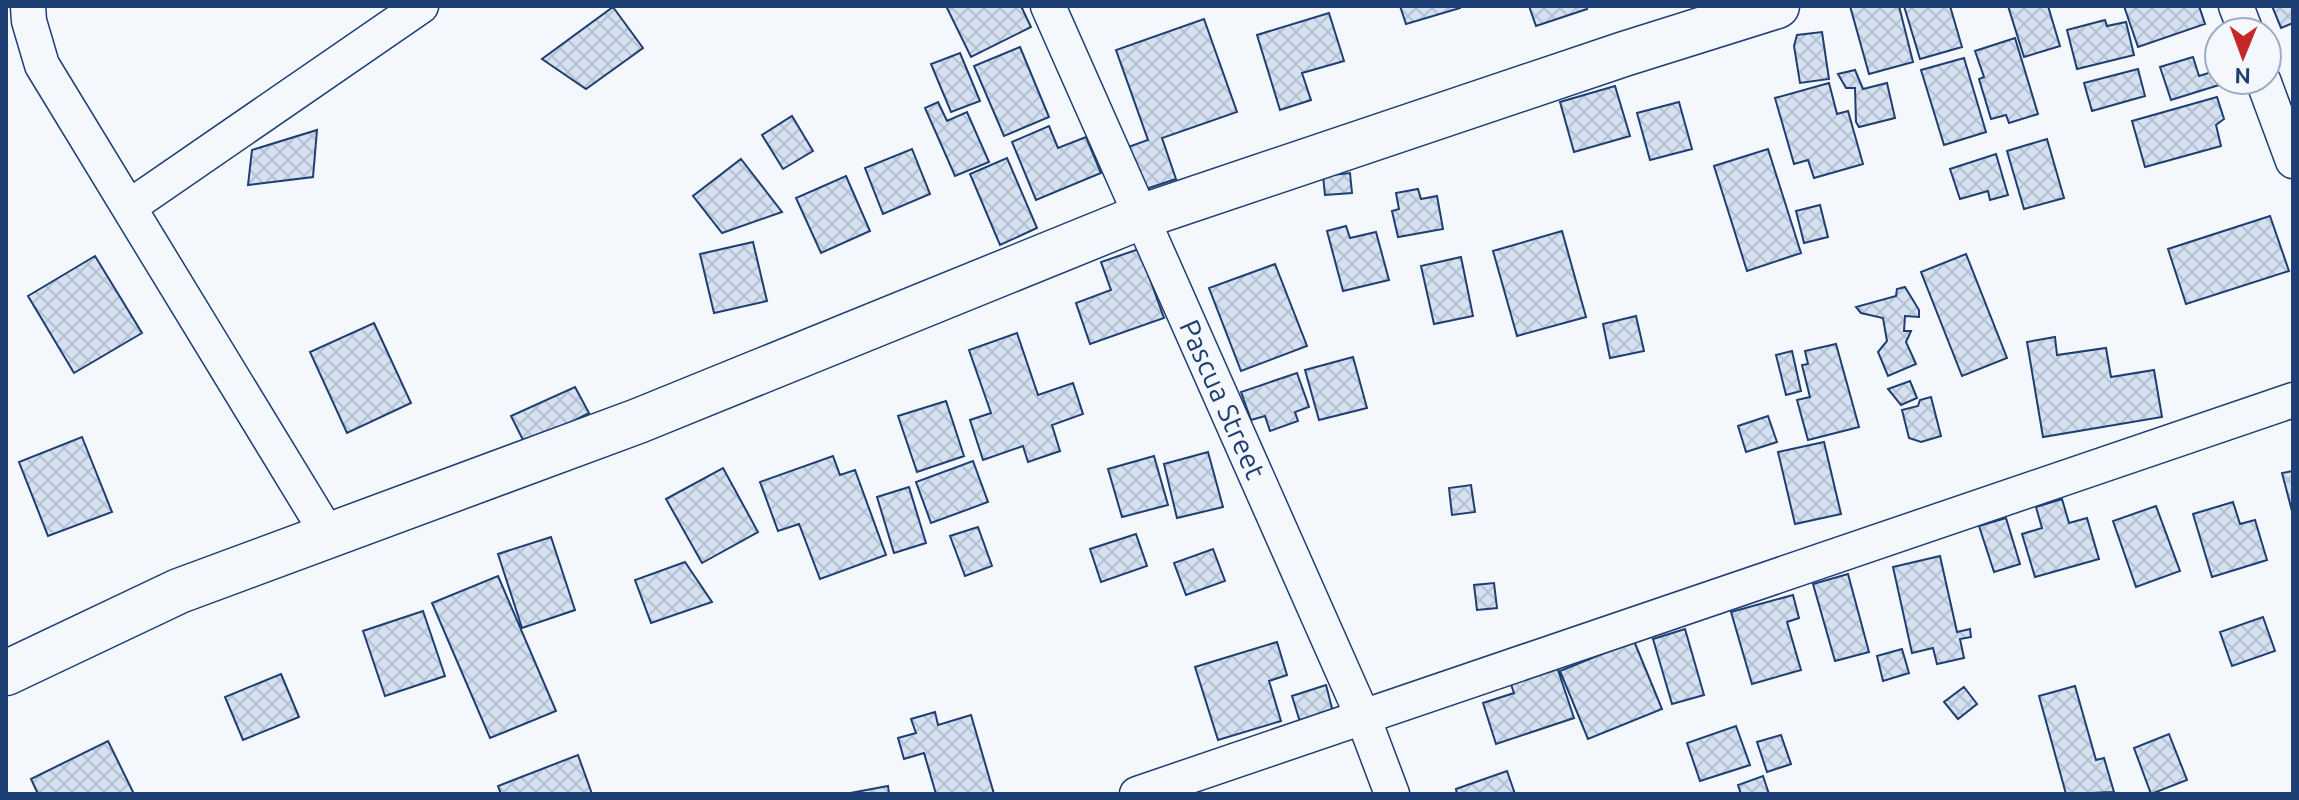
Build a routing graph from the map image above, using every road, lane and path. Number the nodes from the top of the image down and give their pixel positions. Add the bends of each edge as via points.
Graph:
1 (28, 6) edge
2 (421, 6) edge
3 (1048, 6) edge
4 (1777, 6) edge
5 (2269, 96) edge
6 (2293, 161) edge
7 (129, 207) junction
8 (1143, 216) junction
9 (2293, 400) edge
10 (329, 536) junction
11 (6, 673) edge
12 (1363, 717) junction
13 (1137, 794) edge
14 (1392, 794) edge

1 - 7 street via 42,65
2 - 7 street
3 - 8 street, Pascua Street
4 - 8 street
5 - 6 street
7 - 10 street
8 - 10 street via 638,421
8 - 12 street, Pascua Street
9 - 12 street
10 - 11 street via 179,591
12 - 13 street
12 - 14 street, Pascua Street

